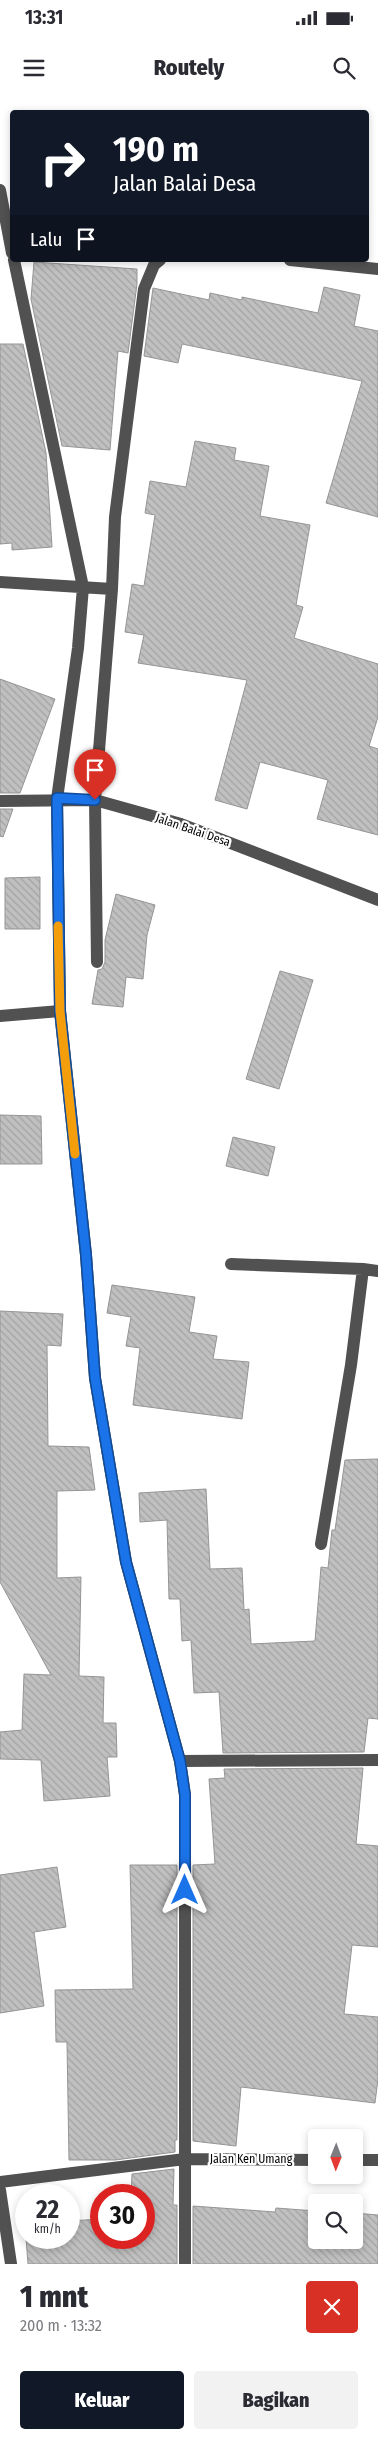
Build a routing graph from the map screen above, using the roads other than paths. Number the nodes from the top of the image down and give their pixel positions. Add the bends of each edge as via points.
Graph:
1 (0, 190) edge
2 (10, 252) edge
3 (12, 262) edge
4 (158, 262) edge
5 (310, 262) edge
6 (378, 269) edge
7 (0, 582) edge
8 (86, 587) junction
9 (108, 589) junction
10 (57, 798) junction
11 (95, 800) junction
12 (0, 801) edge
13 (378, 900) edge
14 (97, 962) dead end
15 (60, 1011) junction
16 (0, 1016) edge
17 (231, 1264) dead end
18 (362, 1268) junction
19 (378, 1271) edge
20 (321, 1544) dead end
21 (378, 1760) edge
22 (180, 1761) junction
23 (185, 2159) junction
24 (308, 2160) edge
25 (363, 2160) edge
26 (378, 2160) edge
27 (0, 2182) edge
28 (0, 2190) edge
29 (11, 2264) edge
30 (185, 2264) edge

1 - 2 street
3 - 8 street
4 - 9 street via 144,289
5 - 6 street
7 - 8 street
8 - 9 street
8 - 10 street
9 - 11 street
10 - 11 street, Jalan Balai Desa
10 - 12 street, Jalan Balai Desa
10 - 15 street
11 - 13 street, Jalan Balai Desa via 181,824
11 - 14 street
15 - 16 street
15 - 22 street via 86,1255 95,1378 126,1562
17 - 18 street
18 - 19 street
18 - 20 street via 351,1366
21 - 22 street
22 - 23 street via 185,1795
23 - 24 street, Jalan Ken Umang
23 - 27 street, Jalan Ken Umang
23 - 30 street
25 - 26 street
28 - 29 street

